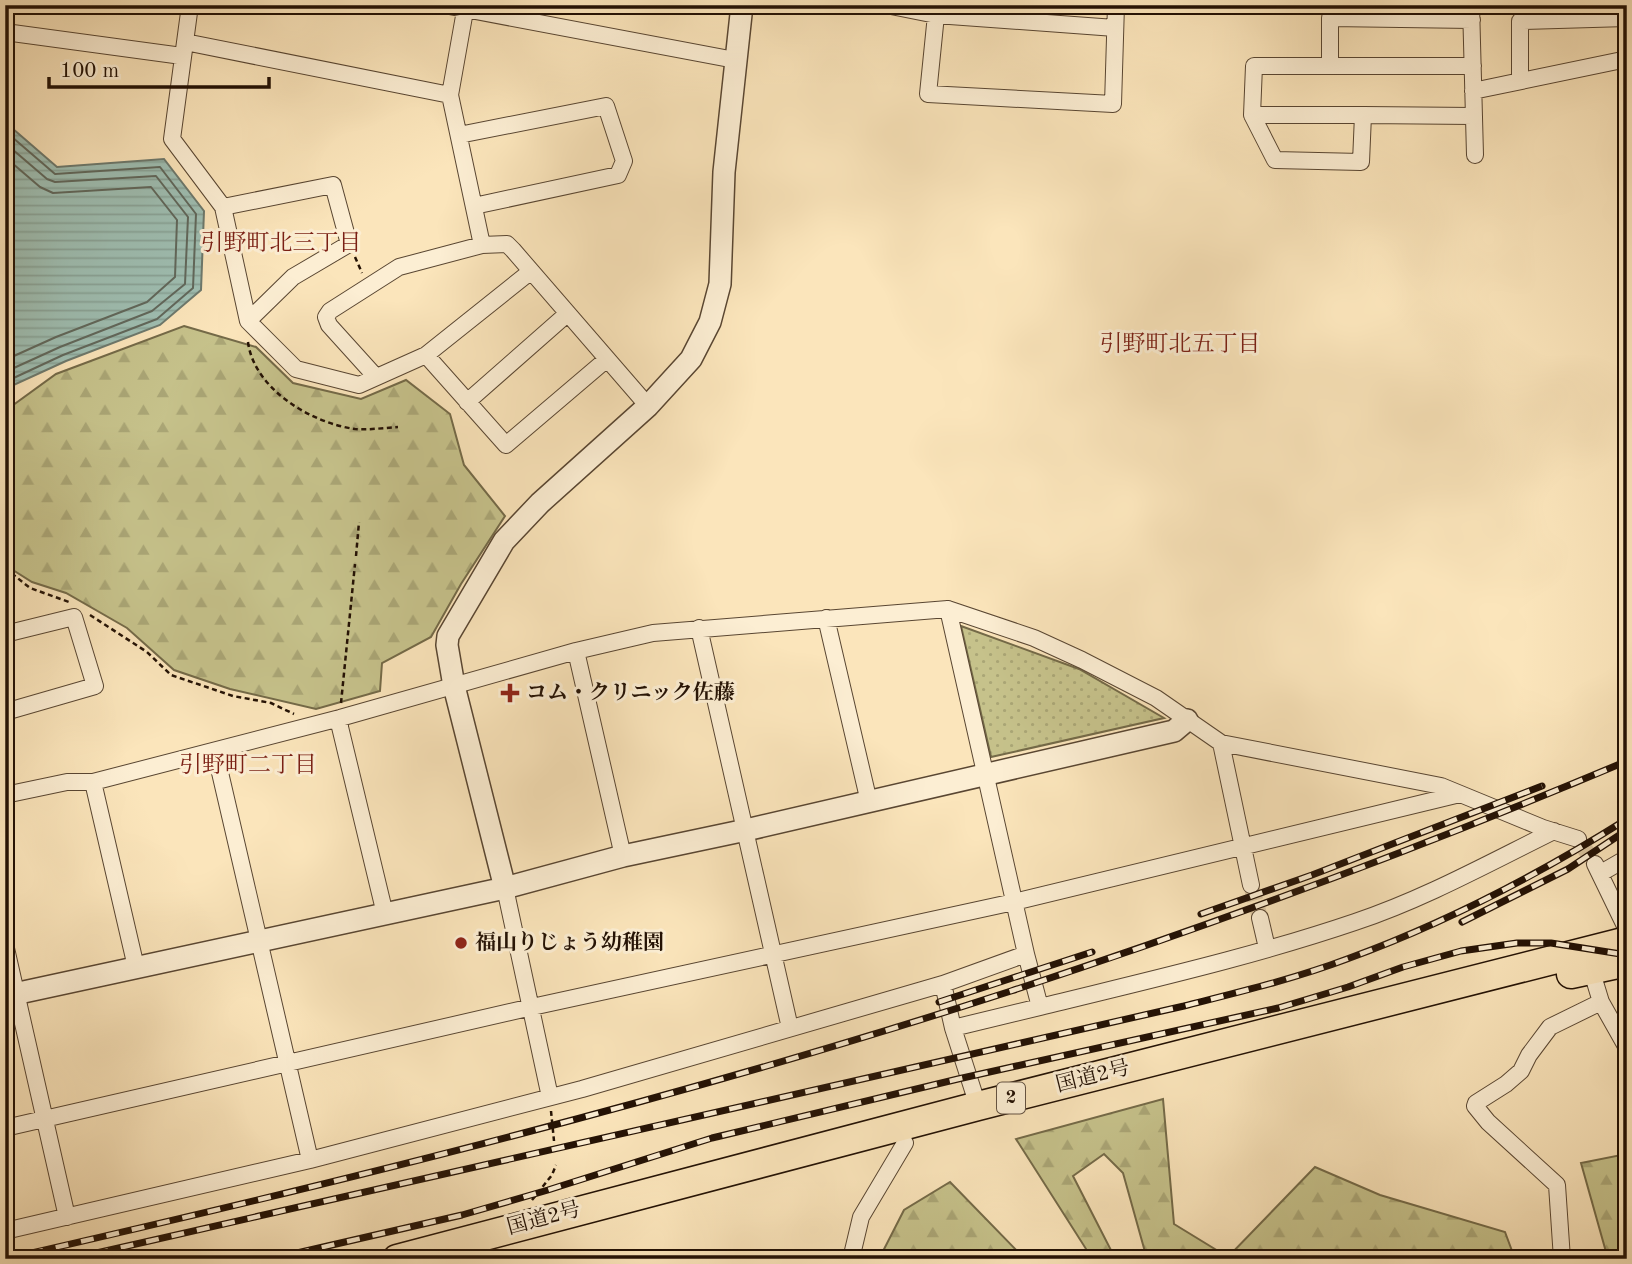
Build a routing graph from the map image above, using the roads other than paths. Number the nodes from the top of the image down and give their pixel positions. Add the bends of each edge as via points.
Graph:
1 (190, 5) edge
2 (444, 5) edge
3 (742, 5) edge
4 (886, 5) edge
5 (1116, 5) edge
6 (466, 7) edge
7 (1472, 13) edge
8 (936, 15) junction
9 (1627, 18) edge
10 (1115, 28) junction
11 (5, 32) edge
12 (184, 49) junction
13 (1627, 59) edge
14 (735, 60) junction
15 (1329, 66) junction
16 (1473, 66) junction
17 (1520, 81) junction
18 (1473, 91) junction
19 (450, 96) junction
20 (1252, 115) junction
21 (1363, 115) junction
22 (1474, 116) junction
23 (459, 135) junction
24 (1475, 155) dead end
25 (474, 206) junction
26 (223, 207) junction
27 (482, 245) junction
28 (530, 272) junction
29 (567, 314) junction
30 (248, 321) junction
31 (426, 355) junction
32 (607, 359) junction
33 (376, 377) junction
34 (467, 402) junction
35 (648, 406) junction
36 (948, 609) junction
37 (826, 618) junction
38 (699, 628) junction
39 (5, 634) edge
40 (576, 651) junction
41 (454, 685) junction
42 (5, 712) edge
43 (340, 715) junction
44 (1187, 720) junction
45 (1221, 743) junction
46 (215, 751) junction
47 (986, 774) junction
48 (93, 782) junction
49 (1460, 794) junction
50 (5, 795) edge
51 (869, 802) junction
52 (746, 830) junction
53 (1554, 831) junction
54 (1578, 839) tunnel mouth
55 (1243, 847) junction
56 (624, 856) junction
57 (1627, 858) edge
58 (1251, 885) tunnel mouth
59 (505, 888) junction
60 (1014, 902) junction
61 (385, 914) junction
62 (1260, 918) tunnel mouth
63 (1627, 930) edge
64 (1627, 941) edge
65 (261, 942) junction
66 (5, 944) edge
67 (1267, 948) junction
68 (774, 953) junction
69 (1026, 954) junction
70 (1627, 962) edge
71 (136, 967) junction
72 (1591, 969) junction
73 (943, 984) junction
74 (11, 995) edge
75 (1601, 1002) junction
76 (532, 1007) junction
77 (1040, 1007) junction
78 (790, 1028) junction
79 (953, 1028) junction
80 (1627, 1048) edge
81 (287, 1064) junction
82 (550, 1097) junction
83 (978, 1106) junction
84 (44, 1119) junction
85 (5, 1128) edge
86 (905, 1143) junction
87 (310, 1160) junction
88 (67, 1217) junction
89 (5, 1231) edge
90 (410, 1257) edge
91 (464, 1259) edge
92 (851, 1259) edge
93 (1562, 1259) edge

1 - 12 street
2 - 6 street
3 - 14 street
4 - 8 street
5 - 10 street
6 - 14 street
6 - 19 street
7 - 15 street via 1329,18
7 - 16 street
8 - 10 street
8 - 10 street via 928,94 1113,104
9 - 17 street via 1520,22
11 - 12 street
12 - 19 street
12 - 26 street via 172,139
13 - 17 street
14 - 35 street via 720,284 714,309 691,359
15 - 16 street
15 - 20 street via 1254,66
16 - 18 street
17 - 18 street
18 - 22 street
19 - 23 street
20 - 21 street
20 - 21 street via 1275,160 1361,162
21 - 22 street
22 - 24 street
23 - 25 street
23 - 25 street via 606,106 624,161 618,175
25 - 27 street
26 - 30 street
26 - 30 street via 333,185 349,244 293,277
27 - 28 street via 507,244
27 - 33 street via 399,267 330,311 326,317 329,325
28 - 29 street
28 - 31 street
29 - 32 street
29 - 34 street
30 - 33 street via 296,369 359,385
31 - 33 street
31 - 34 street
32 - 34 street via 506,445
32 - 35 street
35 - 41 street via 504,541 448,636
36 - 37 street
36 - 44 street via 1082,660 1156,698
36 - 47 street
37 - 38 street
37 - 51 street
38 - 40 street via 653,633
38 - 52 street
39 - 42 street via 74,617 95,686
40 - 41 street
40 - 56 street
41 - 43 street
41 - 59 street
43 - 46 street
43 - 61 street
44 - 45 street
44 - 47 street via 1174,731
45 - 49 street via 1441,786
45 - 55 street
46 - 48 street
46 - 65 street
47 - 51 street
47 - 60 street
48 - 50 street via 67,782
48 - 71 street
49 - 53 street
49 - 55 street
51 - 52 street
52 - 56 street
52 - 68 street
53 - 54 street
53 - 67 street via 1356,922
55 - 58 street
55 - 60 street
56 - 59 street
57 - 63 street via 1598,868
59 - 61 street
59 - 76 street
60 - 68 street
60 - 69 street
61 - 65 street
62 - 67 street
64 - 83 highway, 国道2号 / 2
65 - 71 street
65 - 81 street
66 - 74 street
67 - 77 street
68 - 76 street
68 - 78 street
69 - 73 street
69 - 77 street
70 - 72 highway, 国道2号 / 2
71 - 74 street
72 - 75 street
72 - 86 highway, 国道2号 / 2
73 - 78 street
73 - 79 street
74 - 84 street
75 - 80 street
75 - 93 street via 1550,1027 1521,1072 1475,1106 1558,1185
76 - 81 street
76 - 82 street
77 - 79 street
78 - 82 street
79 - 83 street
81 - 84 street
81 - 87 street
82 - 87 street
83 - 90 highway, 国道2号 / 2
84 - 85 street
84 - 88 street
86 - 91 highway, 国道2号 / 2
86 - 92 street via 861,1217
87 - 88 street
88 - 89 street

